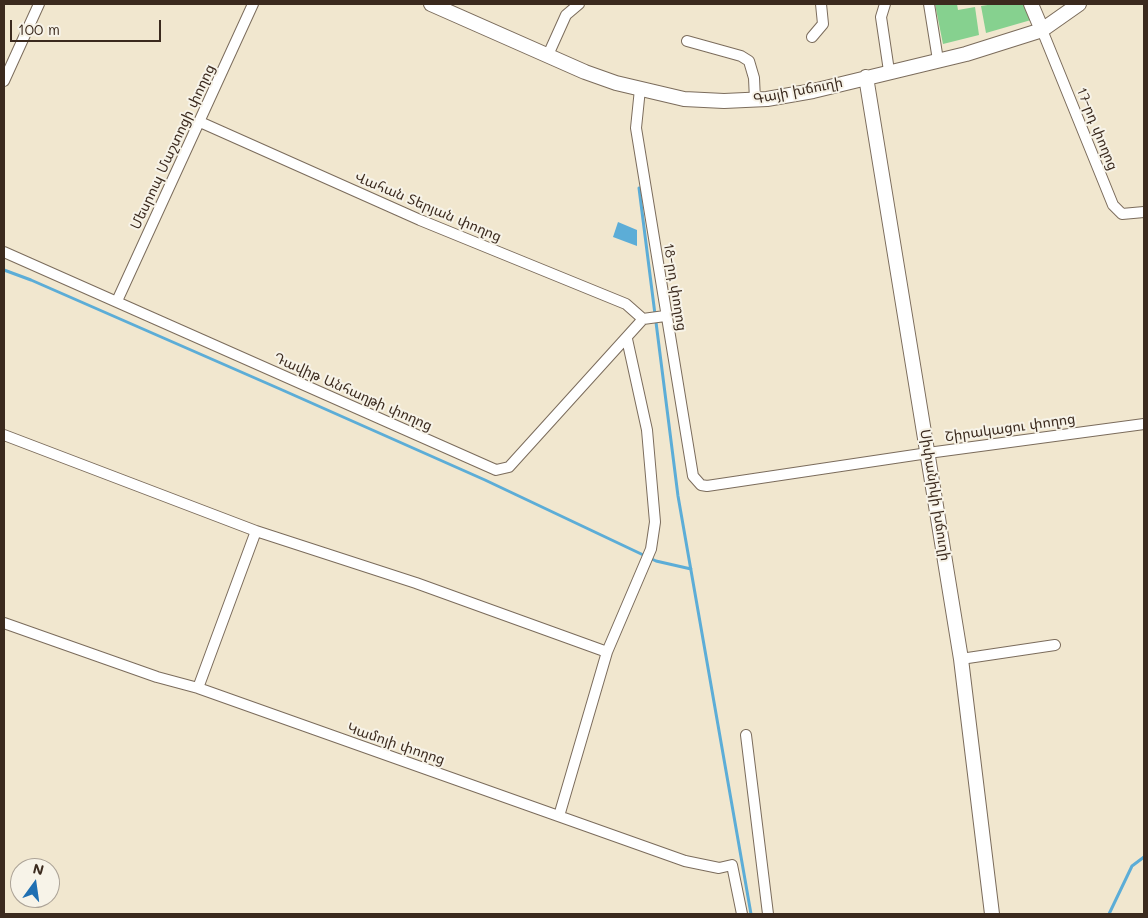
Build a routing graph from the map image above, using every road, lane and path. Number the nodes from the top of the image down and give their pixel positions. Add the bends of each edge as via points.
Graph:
1 (39, 4) edge
2 (253, 4) edge
3 (431, 4) edge
4 (579, 4) edge
5 (821, 4) edge
6 (885, 4) edge
7 (929, 4) edge
8 (1031, 4) edge
9 (1079, 4) edge
10 (1042, 30) junction
11 (812, 37) dead end
12 (687, 42) dead end
13 (548, 55) junction
14 (938, 60) junction
15 (889, 72) junction
16 (866, 77) junction
17 (4, 81) edge
18 (640, 89) junction
19 (755, 100) junction
20 (200, 122) junction
21 (1144, 212) edge
22 (4, 252) edge
23 (117, 301) junction
24 (666, 316) junction
25 (643, 319) junction
26 (627, 339) junction
27 (1144, 424) edge
28 (4, 435) edge
29 (928, 453) junction
30 (701, 485) joint
31 (256, 531) junction
32 (4, 623) edge
33 (1055, 645) dead end
34 (607, 652) junction
35 (961, 659) junction
36 (198, 688) junction
37 (746, 735) dead end
38 (558, 816) junction
39 (742, 914) edge
40 (768, 914) edge
41 (992, 914) edge

1 - 17 street
2 - 20 street, Մեսրոպ Մաշտոցի փողոց
3 - 13 main road, Գայի խճուղի
4 - 13 street via 566,15
5 - 11 street via 822,24
6 - 15 street via 881,17
7 - 14 street
8 - 10 main road
9 - 10 main road, Գայի խճուղի
10 - 14 main road, Գայի խճուղի
10 - 21 street, 17-րդ փողոց via 1113,206 1122,214
12 - 19 street via 749,61
13 - 18 main road, Գայի խճուղի via 585,72
14 - 15 main road, Գայի խճուղի
15 - 16 main road, Գայի խճուղի
16 - 19 main road, Գայի խճուղի via 813,91
16 - 29 main road, Սիփանիկի խճուղի
18 - 19 main road, Գայի խճուղի via 697,100
18 - 24 street, 18-րդ փողոց via 636,128
20 - 23 street, Մեսրոպ Մաշտոցի փողոց
20 - 25 street, Վահան Տերյան փողոց via 420,220 626,304
22 - 23 street, Դավիթ Անհաղթի փողոց
23 - 26 street, Դավիթ Անհաղթի փողոց via 496,470 509,467
24 - 25 street
24 - 30 street, 18-րդ փողոց via 693,476
25 - 26 street, Դավիթ Անհաղթի փողոց
26 - 34 street via 647,430 655,522 651,549
27 - 29 street, Շիրակացու փողոց
28 - 31 street
29 - 30 street, Շիրակացու փողոց
29 - 35 main road, Սիփանիկի խճուղի
31 - 34 street via 416,583
31 - 36 street
32 - 36 street, Կամոյի փողոց via 156,677
33 - 35 street
34 - 38 street
35 - 41 main road, Սիփանիկի խճուղի
36 - 38 street, Կամոյի փողոց
37 - 40 street
38 - 39 street, Կամոյի փողոց via 684,861 719,868 732,865

